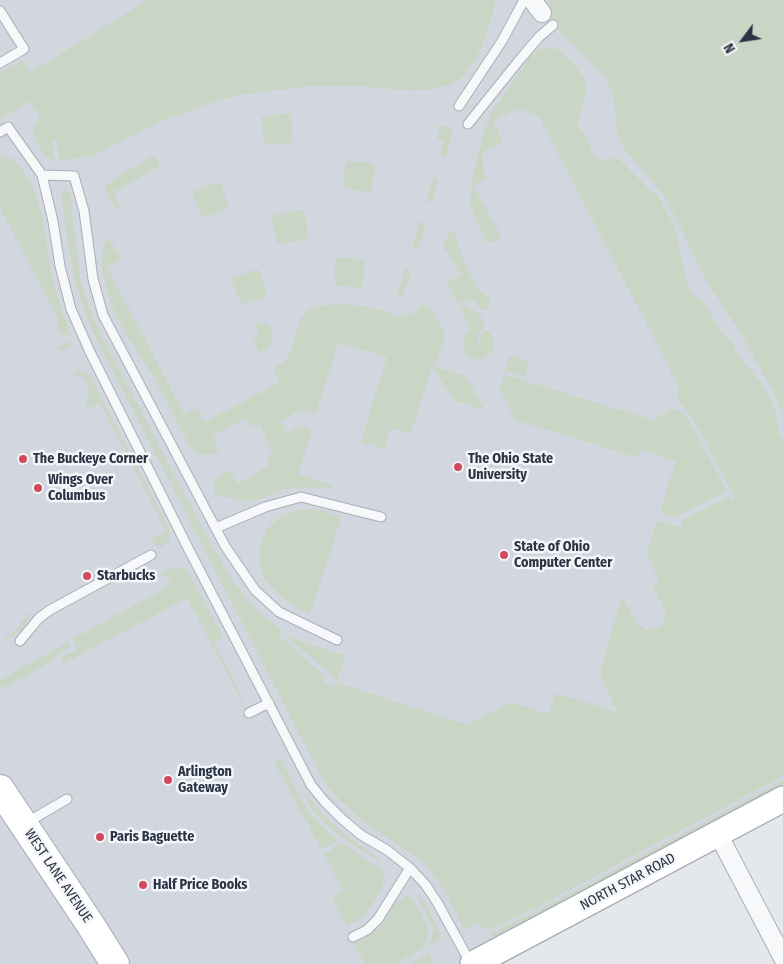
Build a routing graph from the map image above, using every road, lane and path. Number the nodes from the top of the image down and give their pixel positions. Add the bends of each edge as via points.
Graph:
1 (524, 0) edge
2 (0, 11) edge
3 (542, 13) edge
4 (0, 63) edge
5 (459, 106) dead end
6 (468, 124) dead end
7 (0, 132) edge
8 (42, 175) junction
9 (381, 517) dead end
10 (216, 528) junction
11 (151, 555) dead end
12 (337, 640) dead end
13 (20, 641) dead end
14 (268, 702) junction
15 (248, 713) dead end
16 (0, 789) edge
17 (67, 799) dead end
18 (783, 799) edge
19 (23, 824) junction
20 (718, 834) junction
21 (410, 868) junction
22 (353, 937) dead end
23 (783, 958) edge
24 (114, 964) edge
25 (474, 964) edge

1 - 5 lane via 502,41
2 - 4 lane via 24,49
3 - 6 lane via 539,37
7 - 8 lane via 8,127
8 - 10 lane via 74,176 84,211 93,279 104,315
8 - 14 lane via 71,309
9 - 10 lane via 301,497 265,507
10 - 12 lane via 255,590 278,612
11 - 13 lane via 50,610
14 - 15 lane
14 - 21 lane via 311,785 324,801 355,830
16 - 19 main road, WEST LANE AVENUE
17 - 19 lane
18 - 20 street, NORTH STAR ROAD
19 - 24 main road, WEST LANE AVENUE
20 - 23 street
20 - 25 street, NORTH STAR ROAD
21 - 22 lane via 378,919
21 - 25 lane via 425,884

